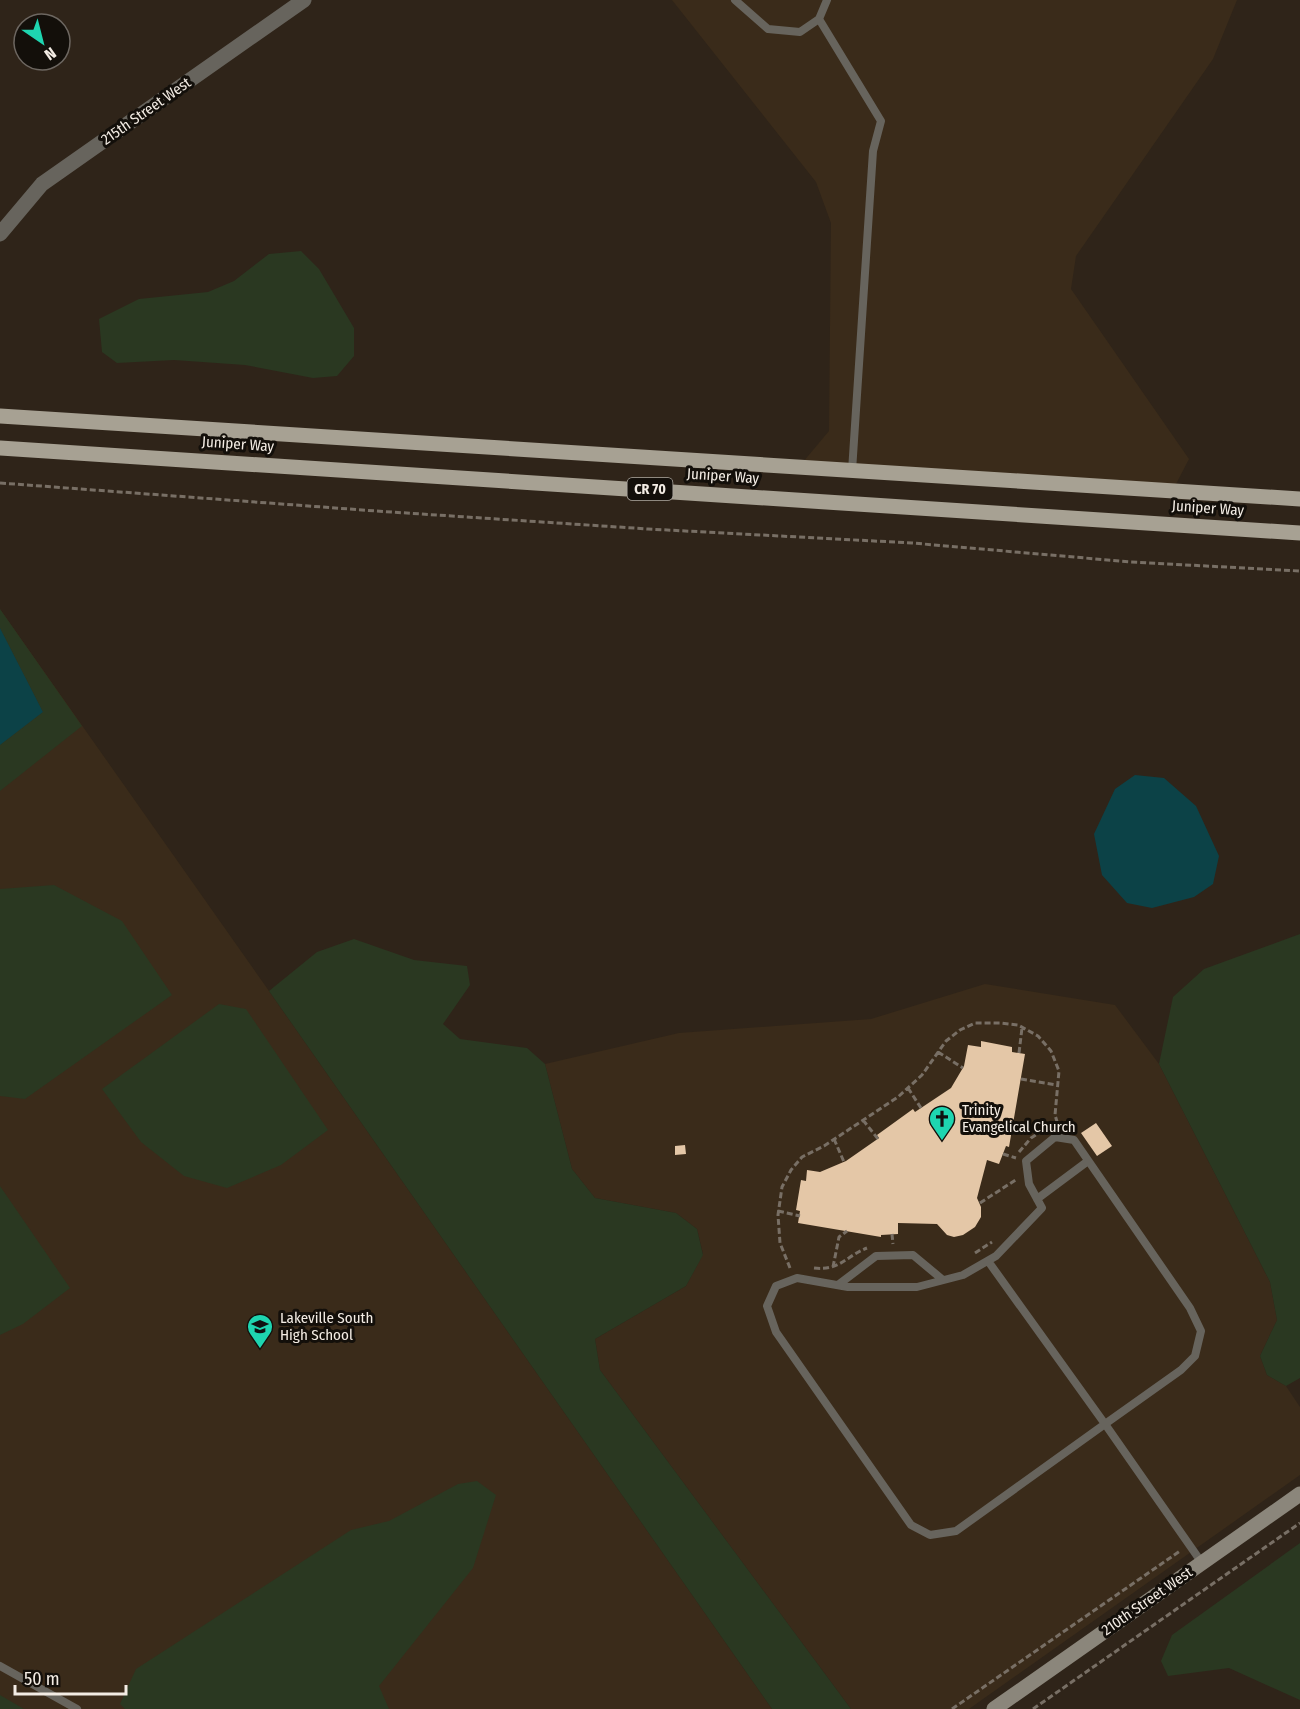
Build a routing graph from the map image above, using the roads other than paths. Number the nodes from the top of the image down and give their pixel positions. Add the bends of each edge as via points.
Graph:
1 (304, 0) edge
2 (735, 0) edge
3 (827, 0) edge
4 (819, 19) junction
5 (0, 234) edge
6 (0, 416) edge
7 (0, 448) edge
8 (852, 471) junction
9 (1300, 499) edge
10 (1300, 532) edge
11 (1088, 1161) junction
12 (1037, 1199) junction
13 (988, 1261) junction
14 (943, 1280) junction
15 (838, 1285) junction
16 (1105, 1424) junction
17 (1300, 1494) edge
18 (1202, 1563) junction
19 (0, 1666) edge
20 (77, 1709) edge
21 (994, 1709) edge

1 - 5 street, 215th Street West via 42,183
2 - 4 lane via 768,29 800,32
3 - 4 lane
4 - 8 lane via 881,121 873,151
6 - 8 main road, Juniper Way / CR 70
7 - 10 main road, Juniper Way / CR 70
8 - 9 main road, Juniper Way / CR 70
11 - 12 lane
11 - 12 lane via 1074,1140 1055,1137 1026,1161 1029,1184
11 - 16 lane via 1190,1308 1201,1331 1195,1356 1181,1370
12 - 13 lane via 1042,1208
13 - 14 lane via 963,1275
13 - 16 lane
14 - 15 lane via 917,1287
14 - 15 lane via 913,1255 876,1256
15 - 16 lane via 797,1278 776,1286 768,1306 776,1332 910,1525 930,1535 956,1531
16 - 18 lane
17 - 18 street, 210th Street West
18 - 21 street, 210th Street West
19 - 20 lane

